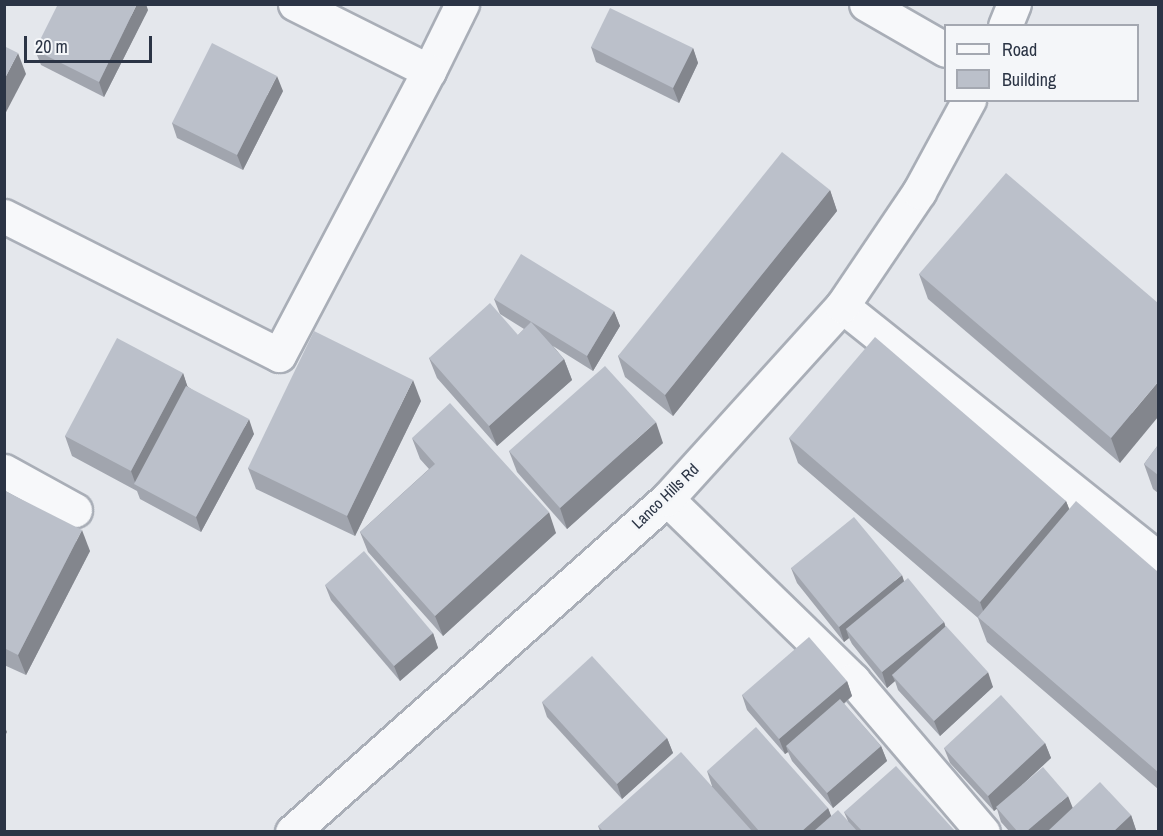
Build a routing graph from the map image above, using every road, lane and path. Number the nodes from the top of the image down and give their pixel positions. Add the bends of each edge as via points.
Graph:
1 (295, 4) edge
2 (462, 4) edge
3 (866, 4) edge
4 (1014, 4) edge
5 (1006, 24) edge
6 (944, 49) edge
7 (429, 71) junction
8 (968, 102) edge
9 (4, 216) edge
10 (842, 306) junction
11 (4, 471) edge
12 (667, 499) junction
13 (75, 510) dead end
14 (1158, 558) edge
15 (292, 831) edge
16 (983, 831) edge

1 - 7 street
2 - 7 street
3 - 6 street
4 - 5 street
7 - 9 street via 279,355
8 - 10 street, Lanco Hills Rd via 919,192
10 - 12 street, Lanco Hills Rd
10 - 14 street
11 - 13 street
12 - 15 street, Lanco Hills Rd
12 - 16 street via 853,680

